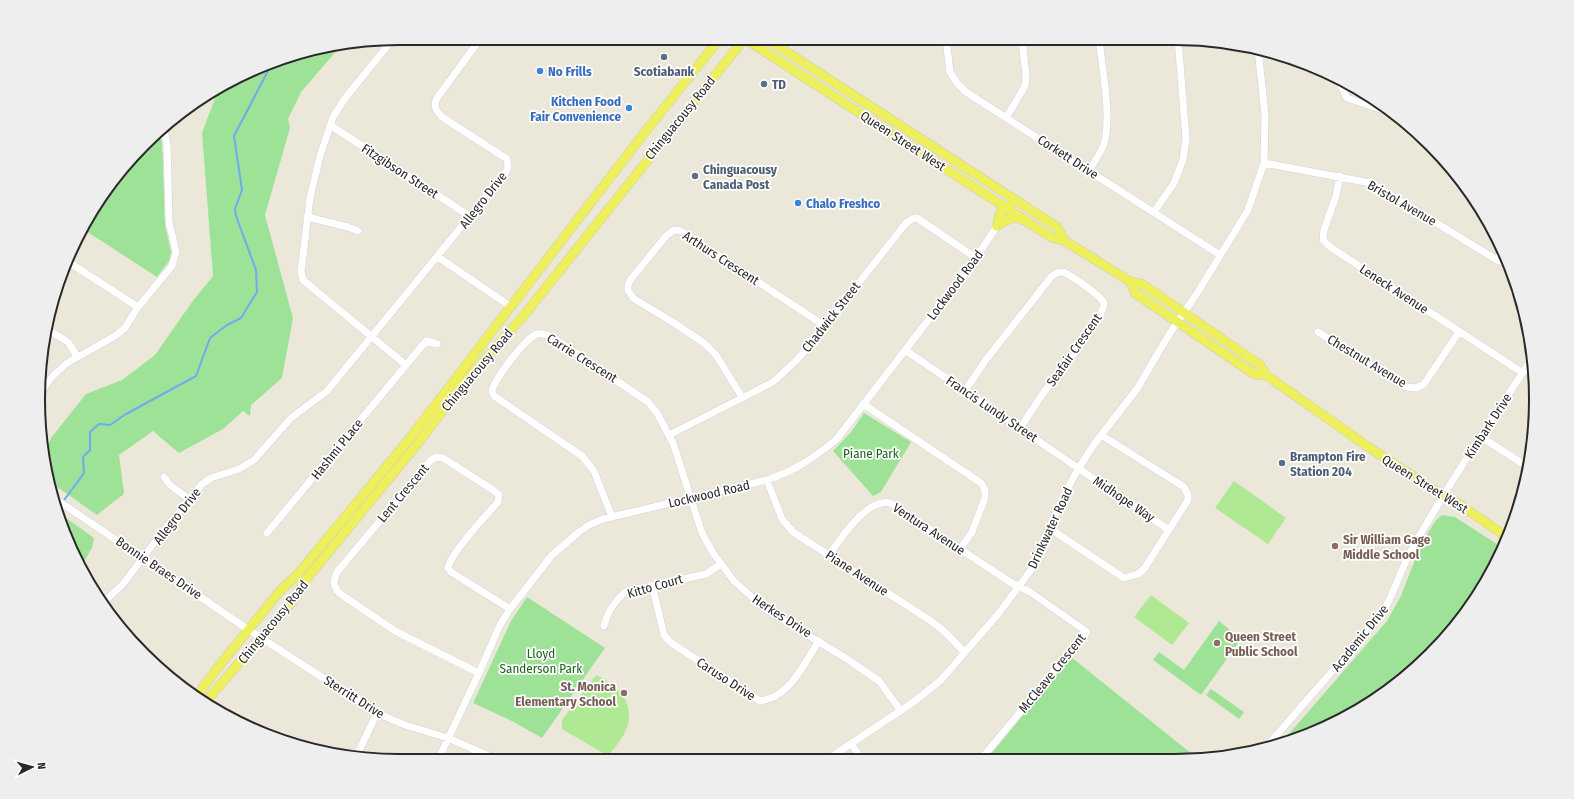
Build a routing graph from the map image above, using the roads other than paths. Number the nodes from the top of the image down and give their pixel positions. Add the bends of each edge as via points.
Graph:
1 (476, 45) edge
2 (714, 45) edge
3 (738, 45) edge
4 (755, 45) edge
5 (777, 45) edge
6 (947, 45) edge
7 (1022, 45) edge
8 (1100, 45) edge
9 (1178, 45) edge
10 (387, 46) edge
11 (1259, 55) edge
12 (1342, 87) edge
13 (1374, 107) edge
14 (1006, 118) junction
15 (330, 125) junction
16 (905, 128) junction
17 (164, 135) edge
18 (898, 138) junction
19 (1264, 163) junction
20 (1089, 171) junction
21 (1340, 176) junction
22 (1005, 207) junction
23 (1154, 212) junction
24 (471, 217) junction
25 (307, 218) junction
26 (997, 226) junction
27 (1058, 227) junction
28 (1038, 228) junction
29 (358, 231) dead end
30 (1065, 241) junction
31 (1220, 255) junction
32 (438, 257) junction
33 (1499, 257) edge
34 (976, 258) junction
35 (1497, 260) junction
36 (1501, 261) edge
37 (72, 264) edge
38 (1131, 282) junction
39 (510, 306) junction
40 (138, 307) junction
41 (1184, 313) junction
42 (1177, 322) junction
43 (825, 326) junction
44 (52, 332) edge
45 (1318, 332) dead end
46 (1459, 332) junction
47 (372, 337) junction
48 (437, 344) dead end
49 (905, 350) junction
50 (77, 356) junction
51 (406, 365) junction
52 (1527, 366) edge
53 (1522, 373) junction
54 (1266, 375) junction
55 (46, 386) edge
56 (965, 391) junction
57 (742, 397) junction
58 (863, 404) junction
59 (1020, 428) junction
60 (669, 435) junction
61 (1101, 435) junction
62 (1481, 437) junction
63 (1523, 465) edge
64 (1078, 469) junction
65 (164, 477) dead end
66 (767, 480) junction
67 (1444, 496) junction
68 (189, 499) junction
69 (690, 499) junction
70 (61, 502) edge
71 (612, 517) junction
72 (1049, 528) junction
73 (1169, 530) junction
74 (267, 533) dead end
75 (1503, 533) edge
76 (960, 549) junction
77 (829, 555) junction
78 (144, 558) junction
79 (721, 564) junction
80 (652, 585) junction
81 (1018, 586) junction
82 (107, 599) edge
83 (510, 608) junction
84 (604, 626) dead end
85 (250, 630) junction
86 (261, 638) junction
87 (819, 641) junction
88 (965, 653) junction
89 (479, 673) junction
90 (200, 692) edge
91 (209, 698) edge
92 (901, 711) junction
93 (377, 713) junction
94 (448, 738) junction
95 (1274, 740) edge
96 (851, 744) junction
97 (359, 751) edge
98 (441, 754) edge
99 (484, 754) edge
100 (836, 754) edge
101 (858, 754) edge
102 (985, 754) edge

1 - 24 street, Allegro Drive via 435,103 435,109 442,117 503,156 508,163 506,172
2 - 39 main road, Chinguacousy Road
3 - 86 main road, Chinguacousy Road via 525,314 461,386
4 - 18 main road, Queen Street West
5 - 16 main road, Queen Street West
6 - 14 street, Corkett Drive via 950,72 958,83 966,92
7 - 14 street via 1025,86
8 - 20 street via 1107,128 1104,144
9 - 23 street via 1186,138 1183,160 1174,183
10 - 15 street via 337,109
11 - 19 street, Drinkwater Road via 1265,115
12 - 13 street via 1347,98
14 - 20 street, Corkett Drive
15 - 24 street, Fitzgibson Street
15 - 25 street
16 - 18 main road
16 - 27 main road, Queen Street West
17 - 40 street via 167,145 169,222 176,256 172,266
18 - 22 main road, Queen Street West
19 - 21 street, Bristol Avenue
19 - 31 street, Drinkwater Road via 1248,210
20 - 23 street, Corkett Drive
21 - 35 street, Bristol Avenue via 1371,183
21 - 46 street, Leneck Avenue via 1323,240
22 - 26 main road
22 - 27 main road via 1015,205 1052,229
22 - 28 main road, Queen Street West
23 - 31 street, Corkett Drive
24 - 32 street, Allegro Drive
25 - 29 street
25 - 47 street via 301,277
26 - 28 main road via 1018,217
26 - 34 street, Lockwood Road
27 - 30 main road
28 - 30 main road, Queen Street West via 1052,237
30 - 38 main road, Queen Street West
31 - 41 street, Drinkwater Road
32 - 39 street
32 - 47 street, Allegro Drive
33 - 35 street
34 - 43 street, Chadwick Street via 917,218 912,219 888,245
34 - 49 street, Lockwood Road
35 - 36 street, Bristol Avenue
37 - 40 street
38 - 41 main road, Queen Street West via 1142,284
38 - 42 main road, Queen Street West via 1135,294
39 - 85 main road, Chinguacousy Road via 410,438
40 - 50 street via 120,333
41 - 42 street, Drinkwater Road
41 - 54 main road, Queen Street West via 1260,365
42 - 54 main road, Queen Street West via 1254,374
42 - 61 street, Drinkwater Road via 1137,389
43 - 57 street, Chadwick Street via 797,360 773,382
43 - 57 street, Arthurs Crescent via 681,231 674,230 666,236 631,279 628,290 633,298 704,343 716,355
44 - 50 street via 68,342
45 - 46 street, Chestnut Avenue via 1406,387 1416,388 1424,384
46 - 53 street, Leneck Avenue
47 - 51 street
47 - 68 street, Allegro Drive via 327,391 290,418 254,460 239,470 206,481
48 - 51 street, Hashmi PLace via 426,341
49 - 56 street, Francis Lundy Street
49 - 58 street, Lockwood Road
50 - 55 street via 59,370
51 - 74 street, Hashmi PLace
52 - 53 street, Kimbark Drive
53 - 62 street, Kimbark Drive
54 - 67 main road, Queen Street West
56 - 59 street, Francis Lundy Street
56 - 59 street, Seafair Crescent via 1050,277 1059,272 1066,274 1100,297 1104,306 1084,341
57 - 60 street, Chadwick Street
58 - 66 street, Lockwood Road via 836,440 809,461 783,475
58 - 76 street via 984,486 986,494 980,512 972,532
59 - 64 street, Francis Lundy Street
60 - 69 street, Carrie Crescent
60 - 71 street, Carrie Crescent via 648,402 544,334 532,336 493,384 494,396 582,456 594,471
61 - 64 street, Drinkwater Road
61 - 73 street via 1184,487 1188,500
62 - 63 street
62 - 67 street, Kimbark Drive
64 - 72 street, Drinkwater Road
64 - 73 street, Midhope Way
65 - 68 street via 170,485
66 - 69 street, Lockwood Road
66 - 77 street, Piane Avenue via 782,519 793,532
67 - 75 main road, Queen Street West
67 - 95 street, Academic Drive via 1412,549 1381,615
68 - 78 street, Allegro Drive
69 - 71 street, Lockwood Road
69 - 79 street, Herkes Drive via 702,533
70 - 78 street, Bonnie Braes Drive
71 - 83 street, Lockwood Road via 589,525 552,555
72 - 73 street via 1124,578 1138,574 1144,569
72 - 81 street, Drinkwater Road via 1034,564
76 - 77 street, Ventura Avenue via 886,502 866,511 848,528
76 - 81 street, Ventura Avenue
77 - 88 street, Piane Avenue via 931,621
78 - 82 street, Allegro Drive
78 - 85 street, Bonnie Braes Drive
79 - 80 street, Kitto Court via 706,574
79 - 87 street, Herkes Drive via 734,581 764,608
80 - 84 street, Kitto Court via 625,592 606,615
80 - 87 street, Caruso Drive via 664,635 670,642 760,701 777,696 790,685
81 - 88 street, Drinkwater Road
81 - 102 street, McCleave Crescent via 1088,632
83 - 89 street, Lockwood Road
83 - 89 street, Lent Crescent via 448,568 456,552 498,502 499,495 443,458 430,461 333,580 339,593 395,631
85 - 86 street, Bonnie Braes Drive
85 - 90 main road, Chinguacousy Road
86 - 91 main road, Chinguacousy Road
86 - 93 street, Sterritt Drive
87 - 92 street, Herkes Drive via 879,681
88 - 92 street, Drinkwater Road via 941,680
89 - 94 street, Lockwood Road
92 - 96 street, Drinkwater Road
93 - 94 street, Sterritt Drive via 405,725
93 - 97 street
94 - 98 street, Lockwood Road
94 - 99 street, Sterritt Drive
96 - 100 street, Drinkwater Road
96 - 101 street

